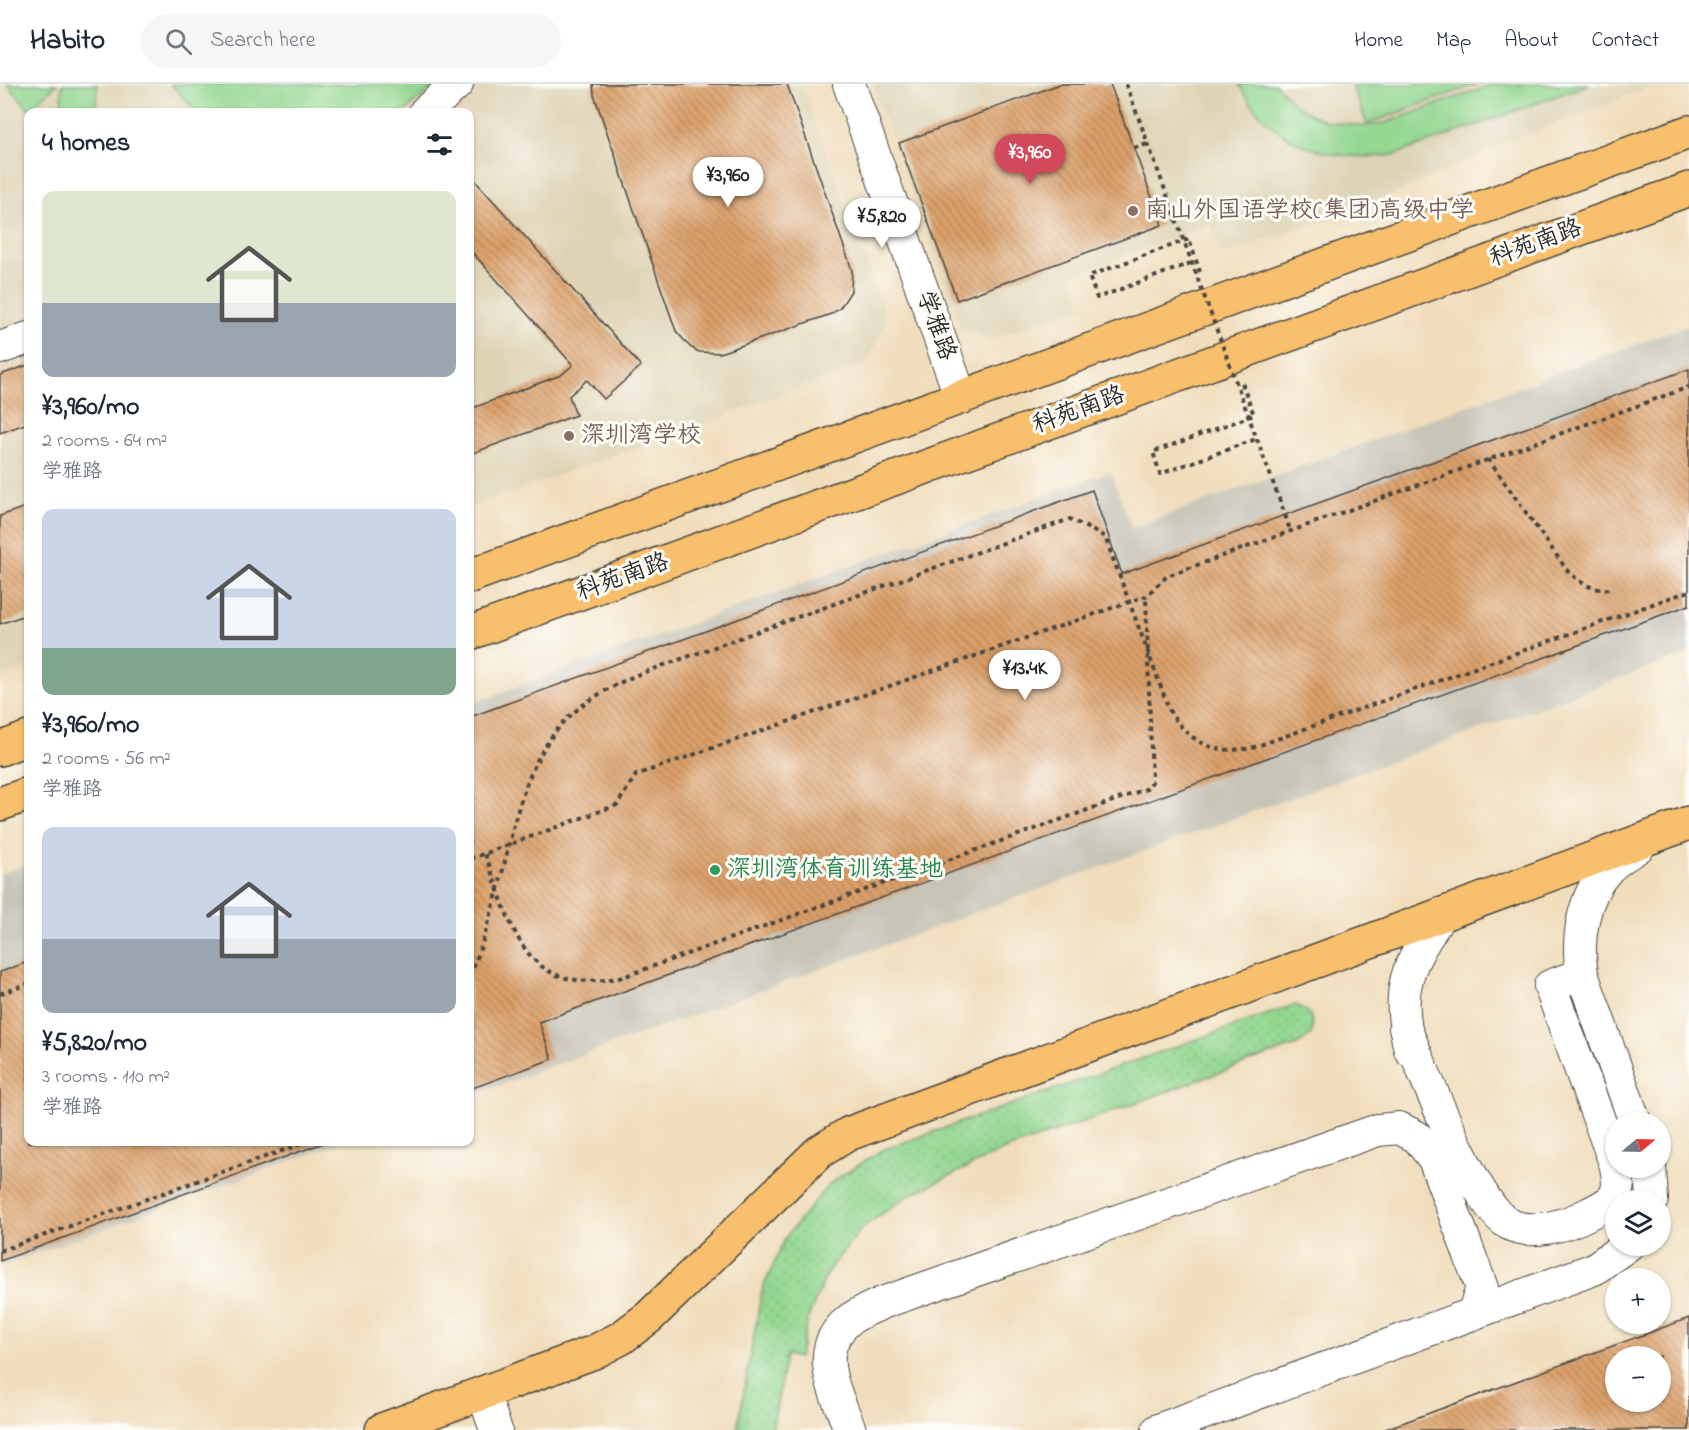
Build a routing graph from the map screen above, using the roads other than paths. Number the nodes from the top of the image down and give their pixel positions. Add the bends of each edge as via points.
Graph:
1 (457, 84) edge
2 (849, 84) edge
3 (430, 108) edge
4 (1689, 132) edge
5 (1689, 189) edge
6 (24, 339) edge
7 (0, 348) edge
8 (961, 398) junction
9 (474, 575) edge
10 (474, 632) edge
11 (24, 740) edge
12 (0, 749) edge
13 (24, 795) edge
14 (0, 804) edge
15 (1689, 823) edge
16 (1652, 837) junction
17 (1441, 914) junction
18 (1582, 974) junction
19 (1405, 1028) junction
20 (1631, 1112) edge
21 (1605, 1136) edge
22 (1434, 1159) junction
23 (1618, 1178) edge
24 (1612, 1256) edge
25 (1473, 1314) junction
26 (483, 1393) junction
27 (382, 1430) edge
28 (496, 1430) edge
29 (850, 1430) edge
30 (1158, 1430) edge

1 - 3 street
2 - 8 street, 学雅路
4 - 8 main road
5 - 10 main road, 科苑南路
6 - 7 street
8 - 9 main road
11 - 12 main road
13 - 14 main road
15 - 16 main road
16 - 17 main road
16 - 18 street via 1609,867 1586,907 1578,953
17 - 19 street via 1411,961 1402,990
17 - 26 main road via 848,1134 819,1152 649,1317 621,1338 594,1352
18 - 20 street
18 - 21 street via 1550,986
19 - 22 street
19 - 23 street via 1463,1158 1492,1210 1507,1224 1525,1230 1582,1217 1612,1202 1620,1187
22 - 25 street via 1482,1288
22 - 29 street via 1417,1137 1399,1128 1378,1130 882,1304 849,1320 831,1342 826,1363
24 - 25 street via 1594,1269
25 - 30 street
26 - 27 main road
26 - 28 street

